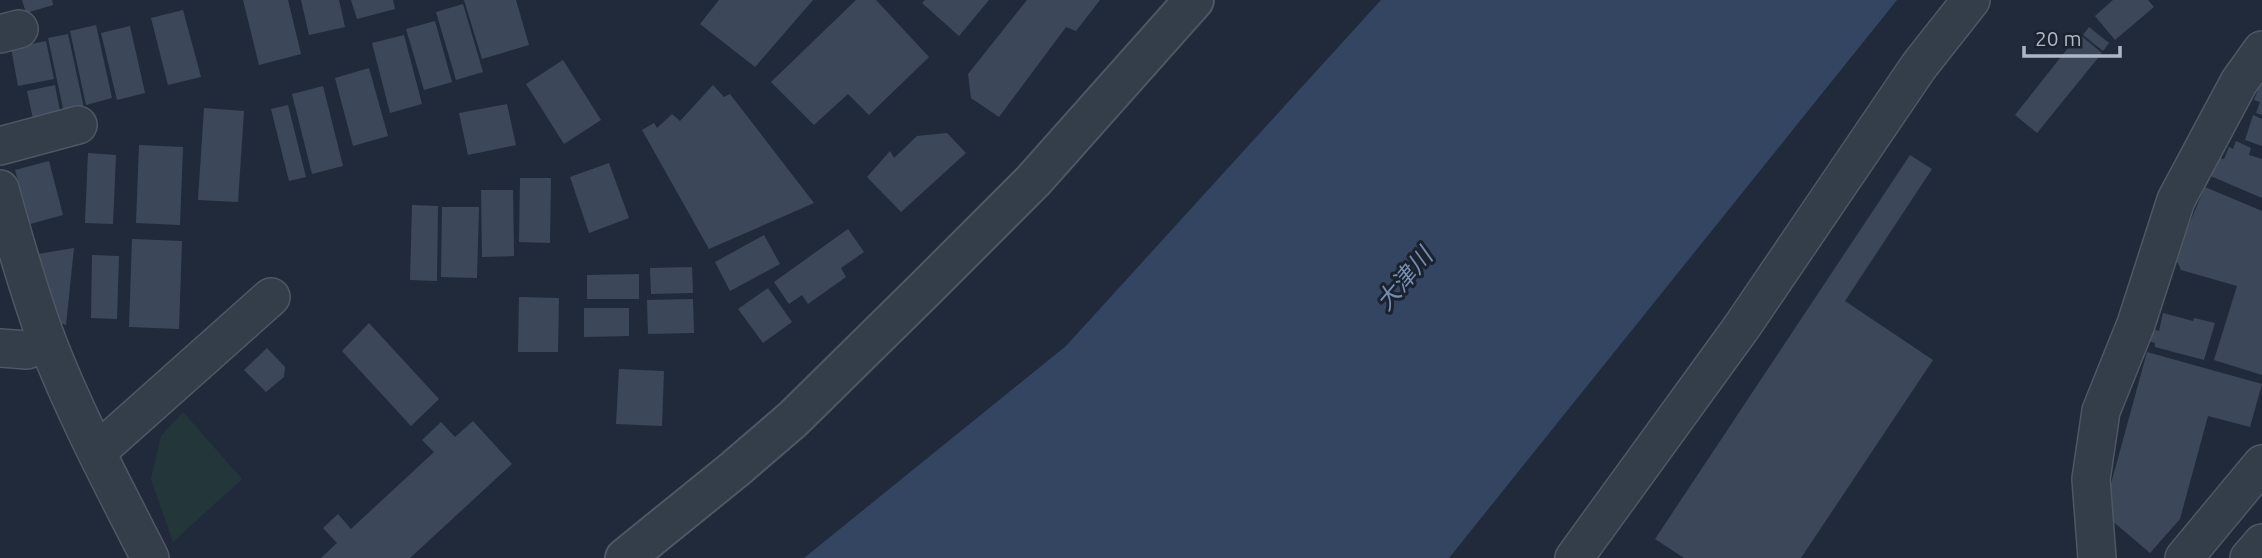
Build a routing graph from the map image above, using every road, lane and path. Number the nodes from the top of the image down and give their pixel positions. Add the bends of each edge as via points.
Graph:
1 (1194, 0) edge
2 (1971, 0) edge
3 (2262, 50) edge
4 (78, 125) dead end
5 (0, 146) edge
6 (0, 189) edge
7 (8, 245) edge
8 (271, 297) dead end
9 (47, 341) junction
10 (0, 348) edge
11 (97, 452) junction
12 (2256, 485) edge
13 (2262, 543) edge
14 (150, 558) edge
15 (625, 558) edge
16 (1574, 558) edge
17 (2097, 558) edge
18 (2184, 558) edge
19 (2249, 558) edge

1 - 15 street via 1033,181 793,419
2 - 16 street via 1919,66 1741,328
3 - 17 street via 2239,82 2176,200 2136,324 2101,411 2091,479
4 - 5 street
6 - 7 street
7 - 9 street
8 - 11 street
9 - 10 street via 27,350
9 - 11 street
11 - 14 street
12 - 18 street
13 - 19 street

